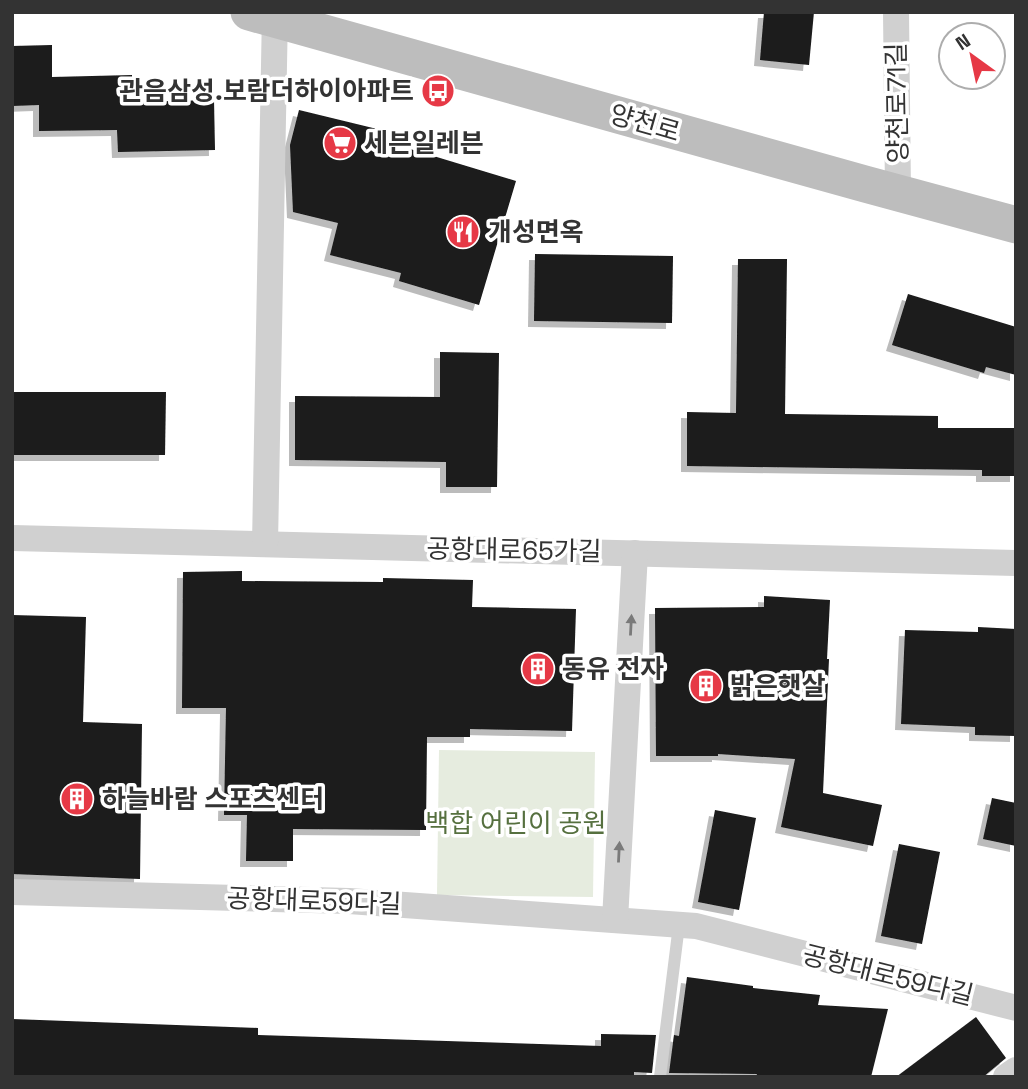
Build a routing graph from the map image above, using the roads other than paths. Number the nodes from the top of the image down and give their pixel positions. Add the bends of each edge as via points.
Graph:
1 (896, 12) edge
2 (266, 15) edge
3 (898, 193) junction
4 (1016, 225) edge
5 (12, 538) edge
6 (265, 544) junction
7 (635, 553) junction
8 (1016, 563) edge
9 (12, 892) edge
10 (615, 920) junction
11 (679, 925) junction
12 (1016, 1008) edge
13 (1016, 1070) edge
14 (660, 1077) edge
15 (1006, 1077) edge

1 - 3 street, 양천로71길
2 - 3 main road, 양천로
2 - 6 street, 양천로
3 - 4 main road, 양천로
5 - 6 street, 공항대로65가길
6 - 7 street, 공항대로65가길
7 - 8 street, 공항대로65가길
10 -> 7 street
9 - 10 street, 공항대로59다길 via 349,901
10 - 11 street, 공항대로59다길
11 - 12 street, 공항대로59다길
11 - 14 lane
13 - 15 street

